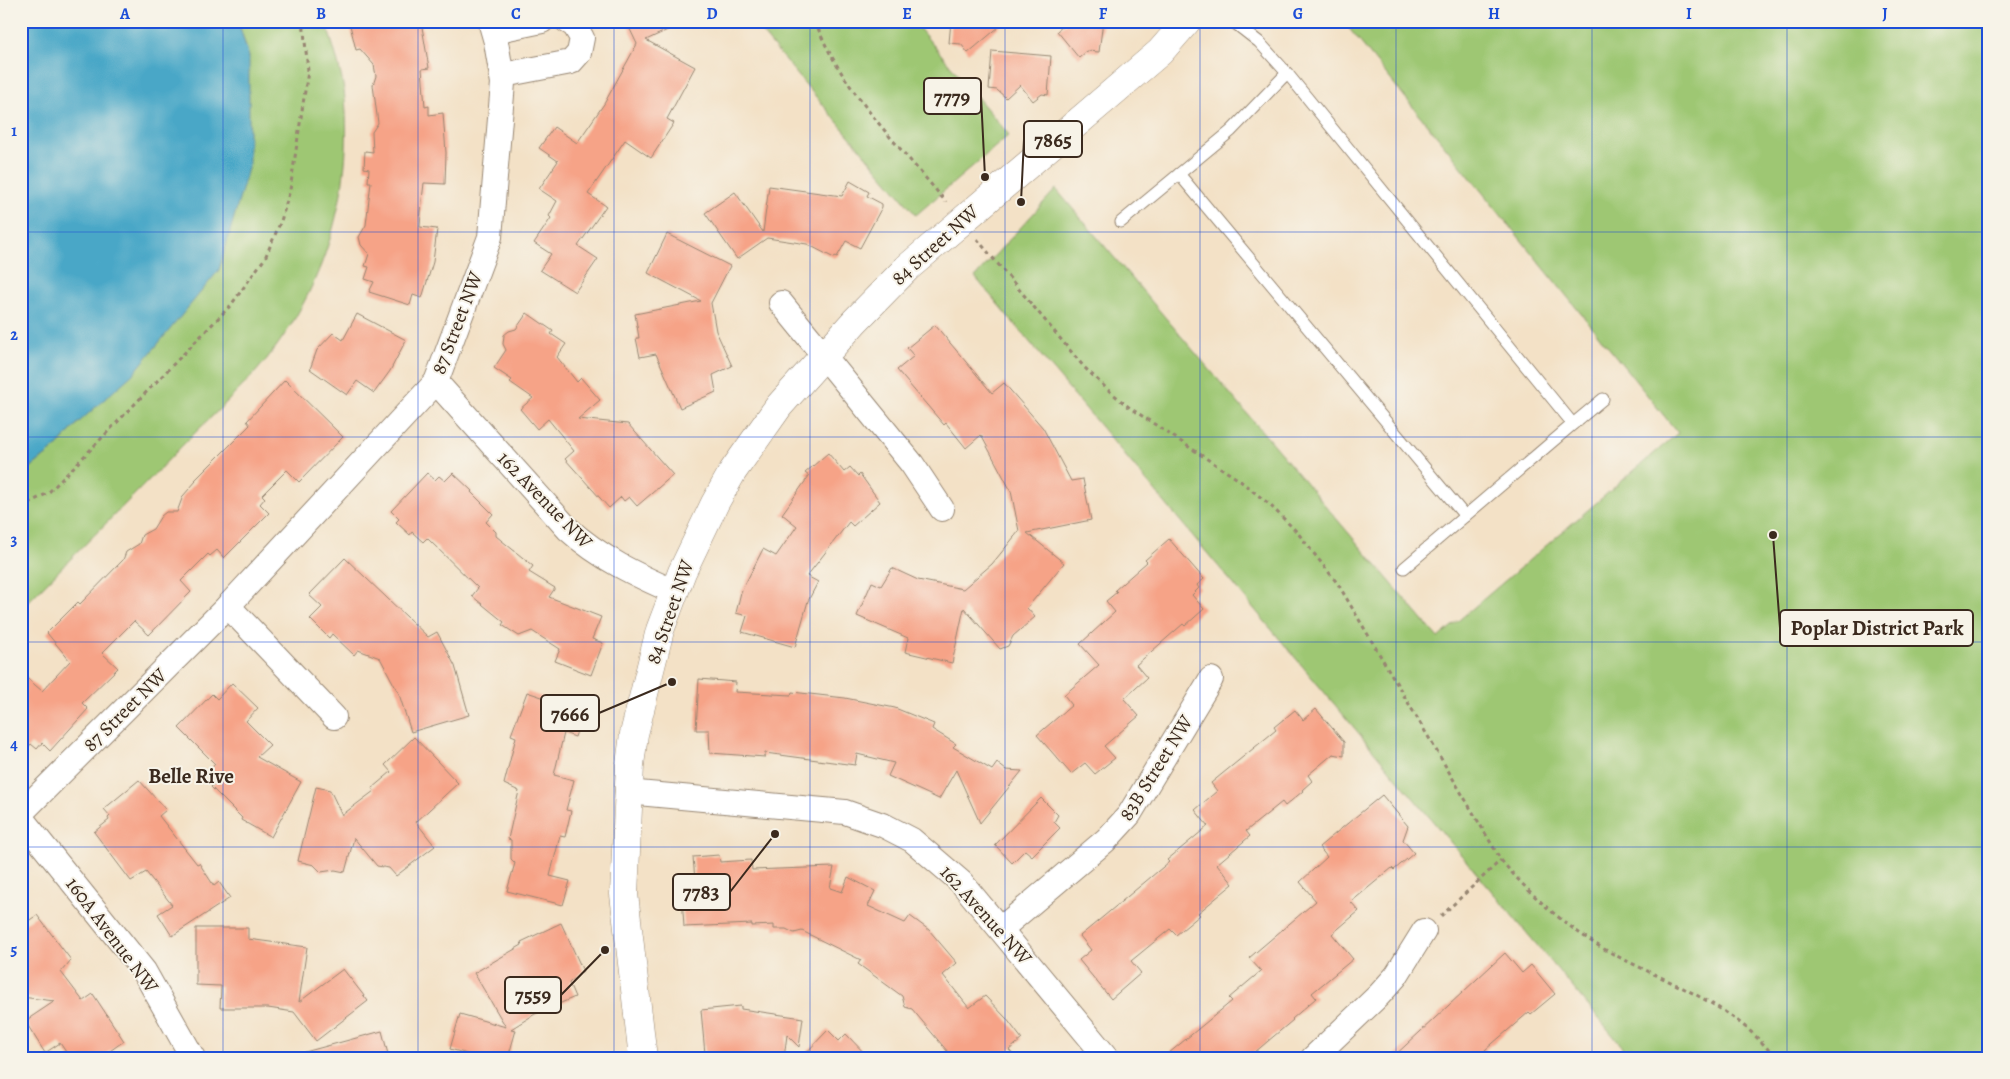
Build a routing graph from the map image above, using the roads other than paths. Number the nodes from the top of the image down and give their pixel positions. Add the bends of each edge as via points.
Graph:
1 (542, 21) edge
2 (567, 21) edge
3 (1187, 21) edge
4 (1232, 21) edge
5 (492, 26) edge
6 (1287, 73) junction
7 (503, 79) junction
8 (1179, 174) junction
9 (1121, 222) dead end
10 (781, 304) dead end
11 (823, 354) junction
12 (436, 382) junction
13 (1603, 399) dead end
14 (1573, 424) junction
15 (942, 509) dead end
16 (1465, 516) junction
17 (1404, 568) dead end
18 (675, 592) junction
19 (228, 606) junction
20 (1211, 679) dead end
21 (334, 717) dead end
22 (627, 792) junction
23 (21, 813) edge
24 (21, 818) edge
25 (1002, 928) junction
26 (1424, 930) road end
27 (194, 1058) edge
28 (644, 1058) edge
29 (1107, 1058) edge
30 (1313, 1058) edge

1 - 5 street
2 - 7 street via 574,24 582,38 578,53 570,62
3 - 11 street, 84 Street NW via 1160,52 907,268
4 - 6 lane via 1258,42
5 - 7 street, 87 Street NW
6 - 8 lane via 1230,131
6 - 14 lane
7 - 12 street, 87 Street NW via 490,237
8 - 9 lane
8 - 16 lane
10 - 11 street
11 - 15 street via 912,464
11 - 18 street, 84 Street NW via 779,406 734,470 697,538
12 - 18 street, 162 Avenue NW via 585,545 616,565
12 - 19 street, 87 Street NW
13 - 14 lane
14 - 16 lane
16 - 17 lane
18 - 22 street, 84 Street NW via 660,630 636,724
19 - 21 street
19 - 23 street, 87 Street NW
20 - 25 street, 83B Street NW via 1129,815 1106,840
22 - 25 street, 162 Avenue NW via 845,812 863,817 912,840 961,882
22 - 28 street, 84 Street NW via 624,894
24 - 27 street, 160A Avenue NW via 144,971
25 - 29 street, 162 Avenue NW
26 - 30 street via 1396,976

